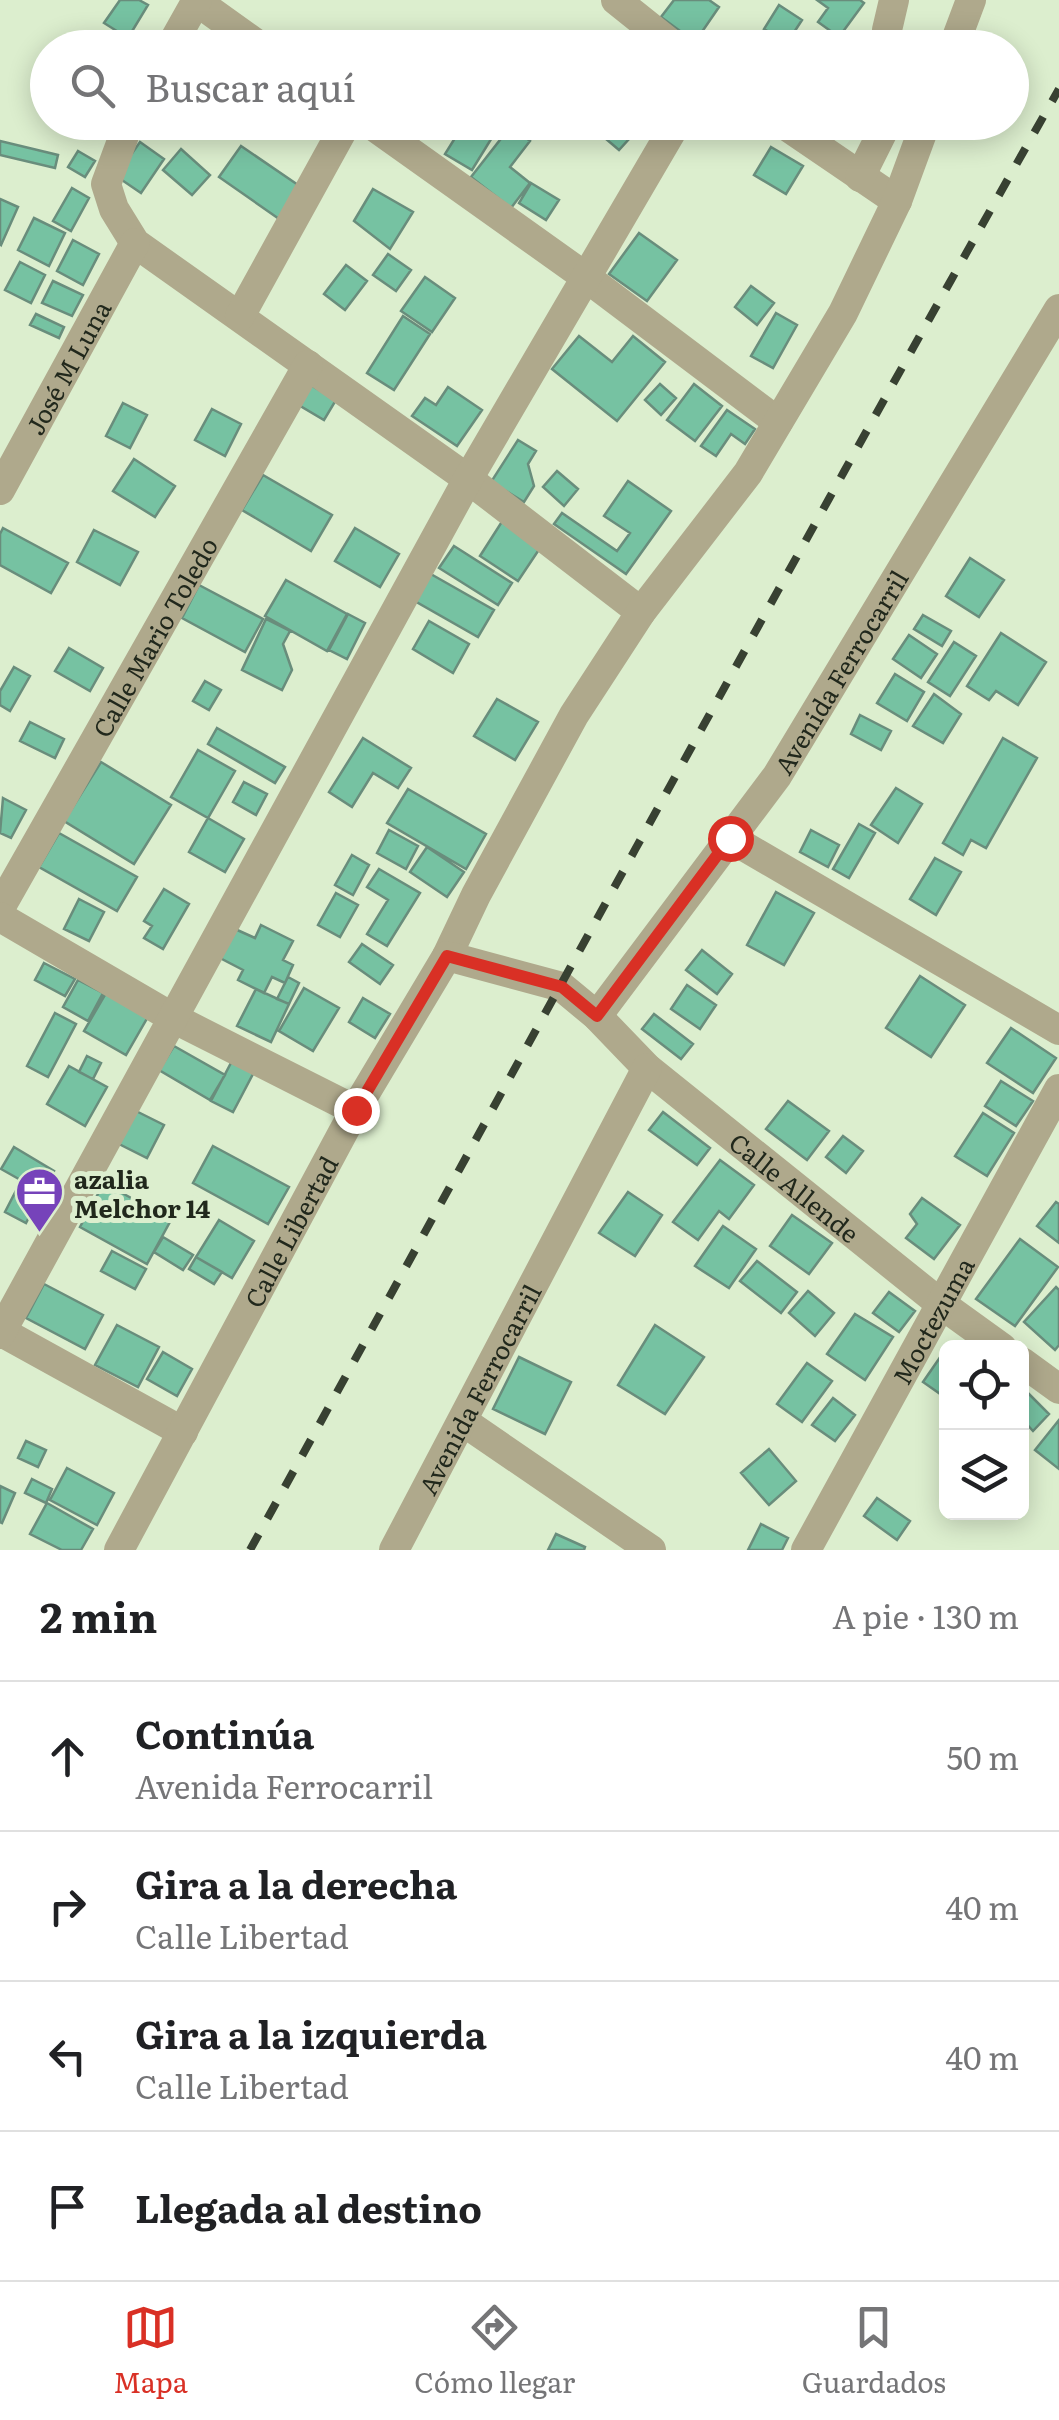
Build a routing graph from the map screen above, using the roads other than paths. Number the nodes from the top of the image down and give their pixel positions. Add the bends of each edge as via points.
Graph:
1 (196, 0) edge
2 (616, 0) edge
3 (894, 0) edge
4 (972, 0) edge
5 (651, 11) edge
6 (180, 30) edge
7 (237, 30) edge
8 (887, 30) edge
9 (960, 30) edge
10 (122, 140) edge
11 (338, 140) edge
12 (393, 140) edge
13 (667, 140) edge
14 (806, 140) edge
15 (878, 140) edge
16 (919, 140) edge
17 (860, 177) junction
18 (897, 202) junction
19 (135, 242) junction
20 (588, 278) junction
21 (1059, 309) edge
22 (240, 316) junction
23 (308, 365) junction
24 (778, 422) junction
25 (468, 480) junction
26 (0, 490) edge
27 (641, 612) junction
28 (730, 838) junction
29 (0, 908) edge
30 (0, 918) edge
31 (447, 956) junction
32 (597, 1016) junction
33 (176, 1019) junction
34 (1059, 1030) edge
35 (647, 1068) junction
36 (1059, 1089) edge
37 (356, 1110) junction
38 (941, 1304) junction
39 (0, 1332) edge
40 (991, 1340) edge
41 (1029, 1367) edge
42 (1059, 1389) edge
43 (464, 1422) junction
44 (183, 1432) junction
45 (118, 1550) edge
46 (394, 1550) edge
47 (650, 1550) edge
48 (806, 1550) edge

1 - 6 street
1 - 7 street
2 - 5 street
3 - 8 street
4 - 9 street
10 - 19 street via 106,184
11 - 22 street
12 - 20 street
13 - 20 street
14 - 17 street
15 - 17 street
16 - 18 street, Calle Libertad
17 - 18 street
18 - 24 street, Calle Libertad via 843,313
19 - 22 street
19 - 26 street, José M Luna
20 - 24 street
20 - 25 street
21 - 28 street, Avenida Ferrocarril via 778,776
22 - 23 street
23 - 25 street
23 - 29 street, Calle Mario Toledo
24 - 27 street, Calle Libertad via 748,473
25 - 27 street
25 - 33 street
27 - 31 street, Calle Libertad via 558,744
28 - 32 street, Avenida Ferrocarril
28 - 34 street
30 - 33 street
31 - 32 street via 562,987
31 - 37 street, Calle Libertad
32 - 35 street, Calle Allende
33 - 37 street
33 - 39 street
35 - 38 street, Calle Allende
35 - 43 street, Avenida Ferrocarril
36 - 38 street, Moctezuma
37 - 44 street, Calle Libertad
38 - 40 street, Calle Allende
38 - 48 street, Moctezuma
39 - 44 street
41 - 42 street
43 - 46 street, Avenida Ferrocarril
43 - 47 street
44 - 45 street, Calle Libertad

